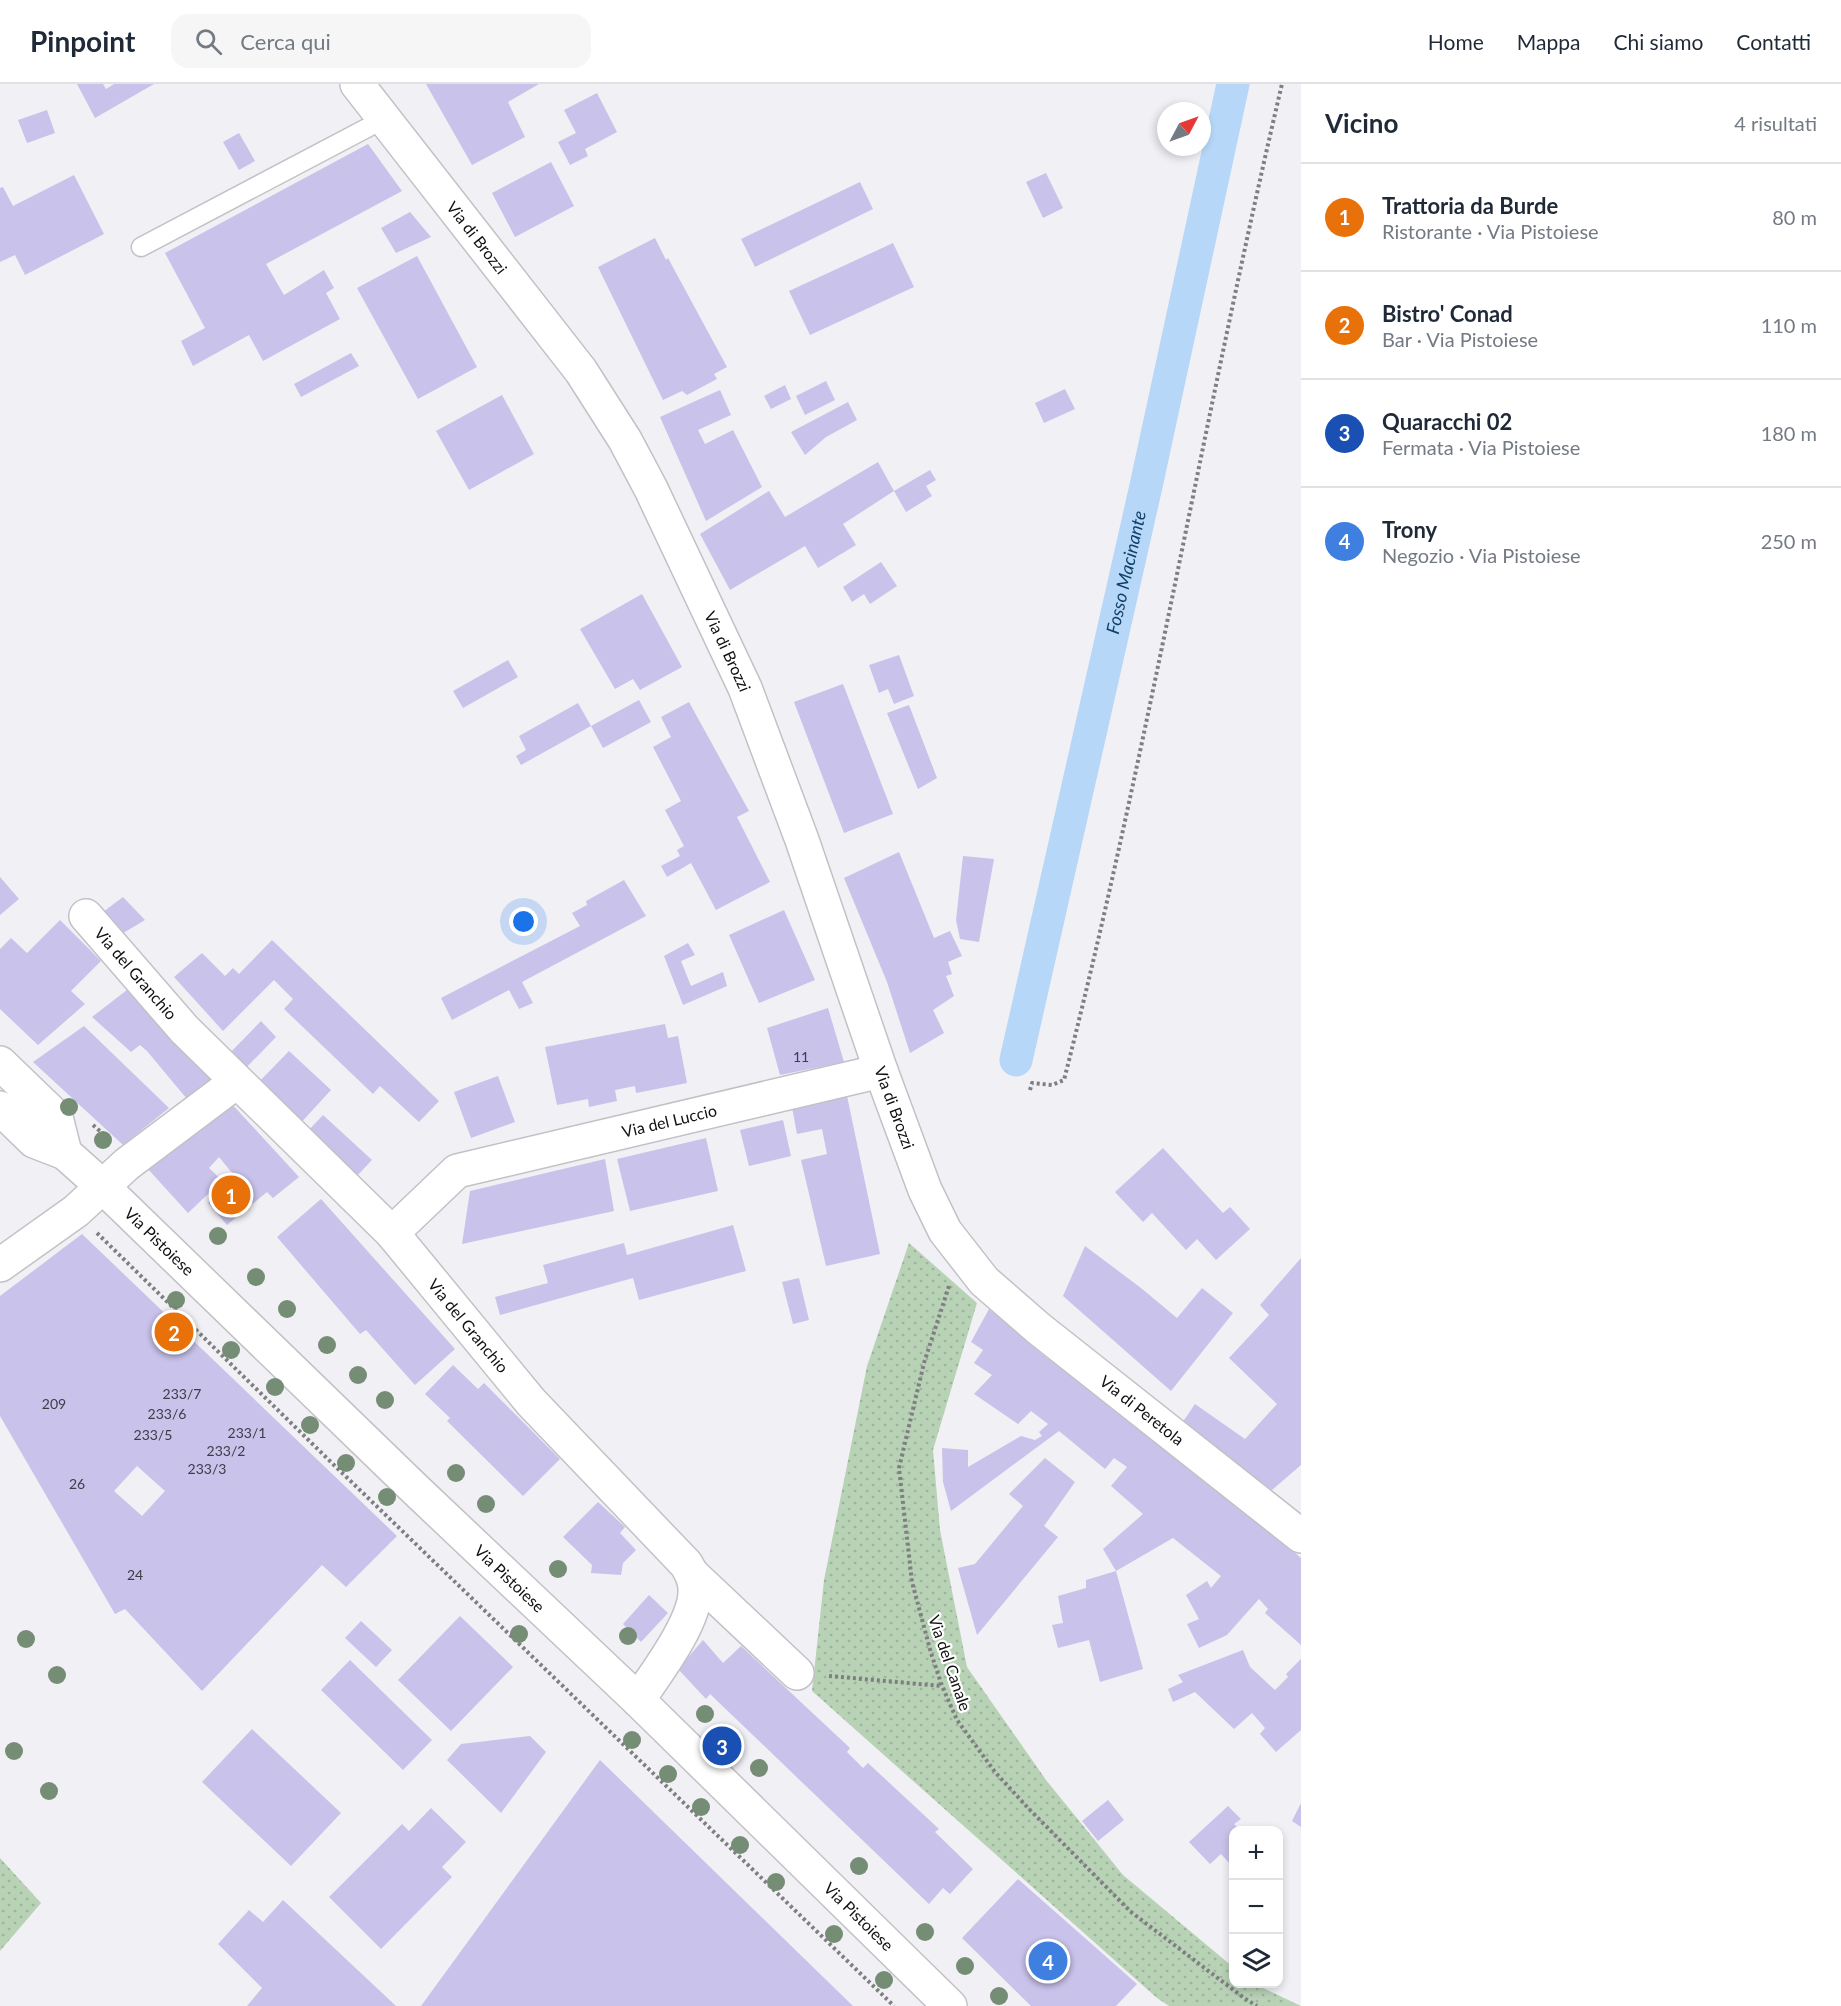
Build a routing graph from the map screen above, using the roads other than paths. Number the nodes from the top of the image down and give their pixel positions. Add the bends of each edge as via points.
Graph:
1 (357, 84) edge
2 (384, 119) junction
3 (141, 247) dead end
4 (86, 916) dead end
5 (0, 1063) edge
6 (881, 1071) junction
7 (236, 1082) junction
8 (0, 1108) edge
9 (65, 1153) junction
10 (102, 1186) junction
11 (392, 1233) junction
12 (0, 1265) edge
13 (984, 1281) joint
14 (1301, 1536) edge
15 (693, 1575) junction
16 (797, 1673) road end
17 (638, 1700) junction
18 (950, 2006) edge

1 - 2 street, Via di Brozzi
2 - 3 lane
2 - 6 street, Via di Brozzi via 581,371 651,489 745,688
4 - 7 street, Via del Granchio via 184,1029
5 - 9 street via 56,1117
6 - 11 street, Via del Luccio via 457,1171
6 - 13 street, Via di Brozzi via 935,1212 954,1245
7 - 10 street
7 - 11 street, Via del Granchio
8 - 9 street, Via Pistoiese via 34,1141
9 - 10 street, Via Pistoiese
10 - 12 street via 76,1211
10 - 17 street, Via Pistoiese
11 - 15 street, Via del Granchio via 531,1402 666,1541
13 - 14 street, Via di Peretola via 1062,1348
15 - 16 street, Via del Granchio
15 - 17 street via 696,1591 689,1616
17 - 18 street, Via Pistoiese

